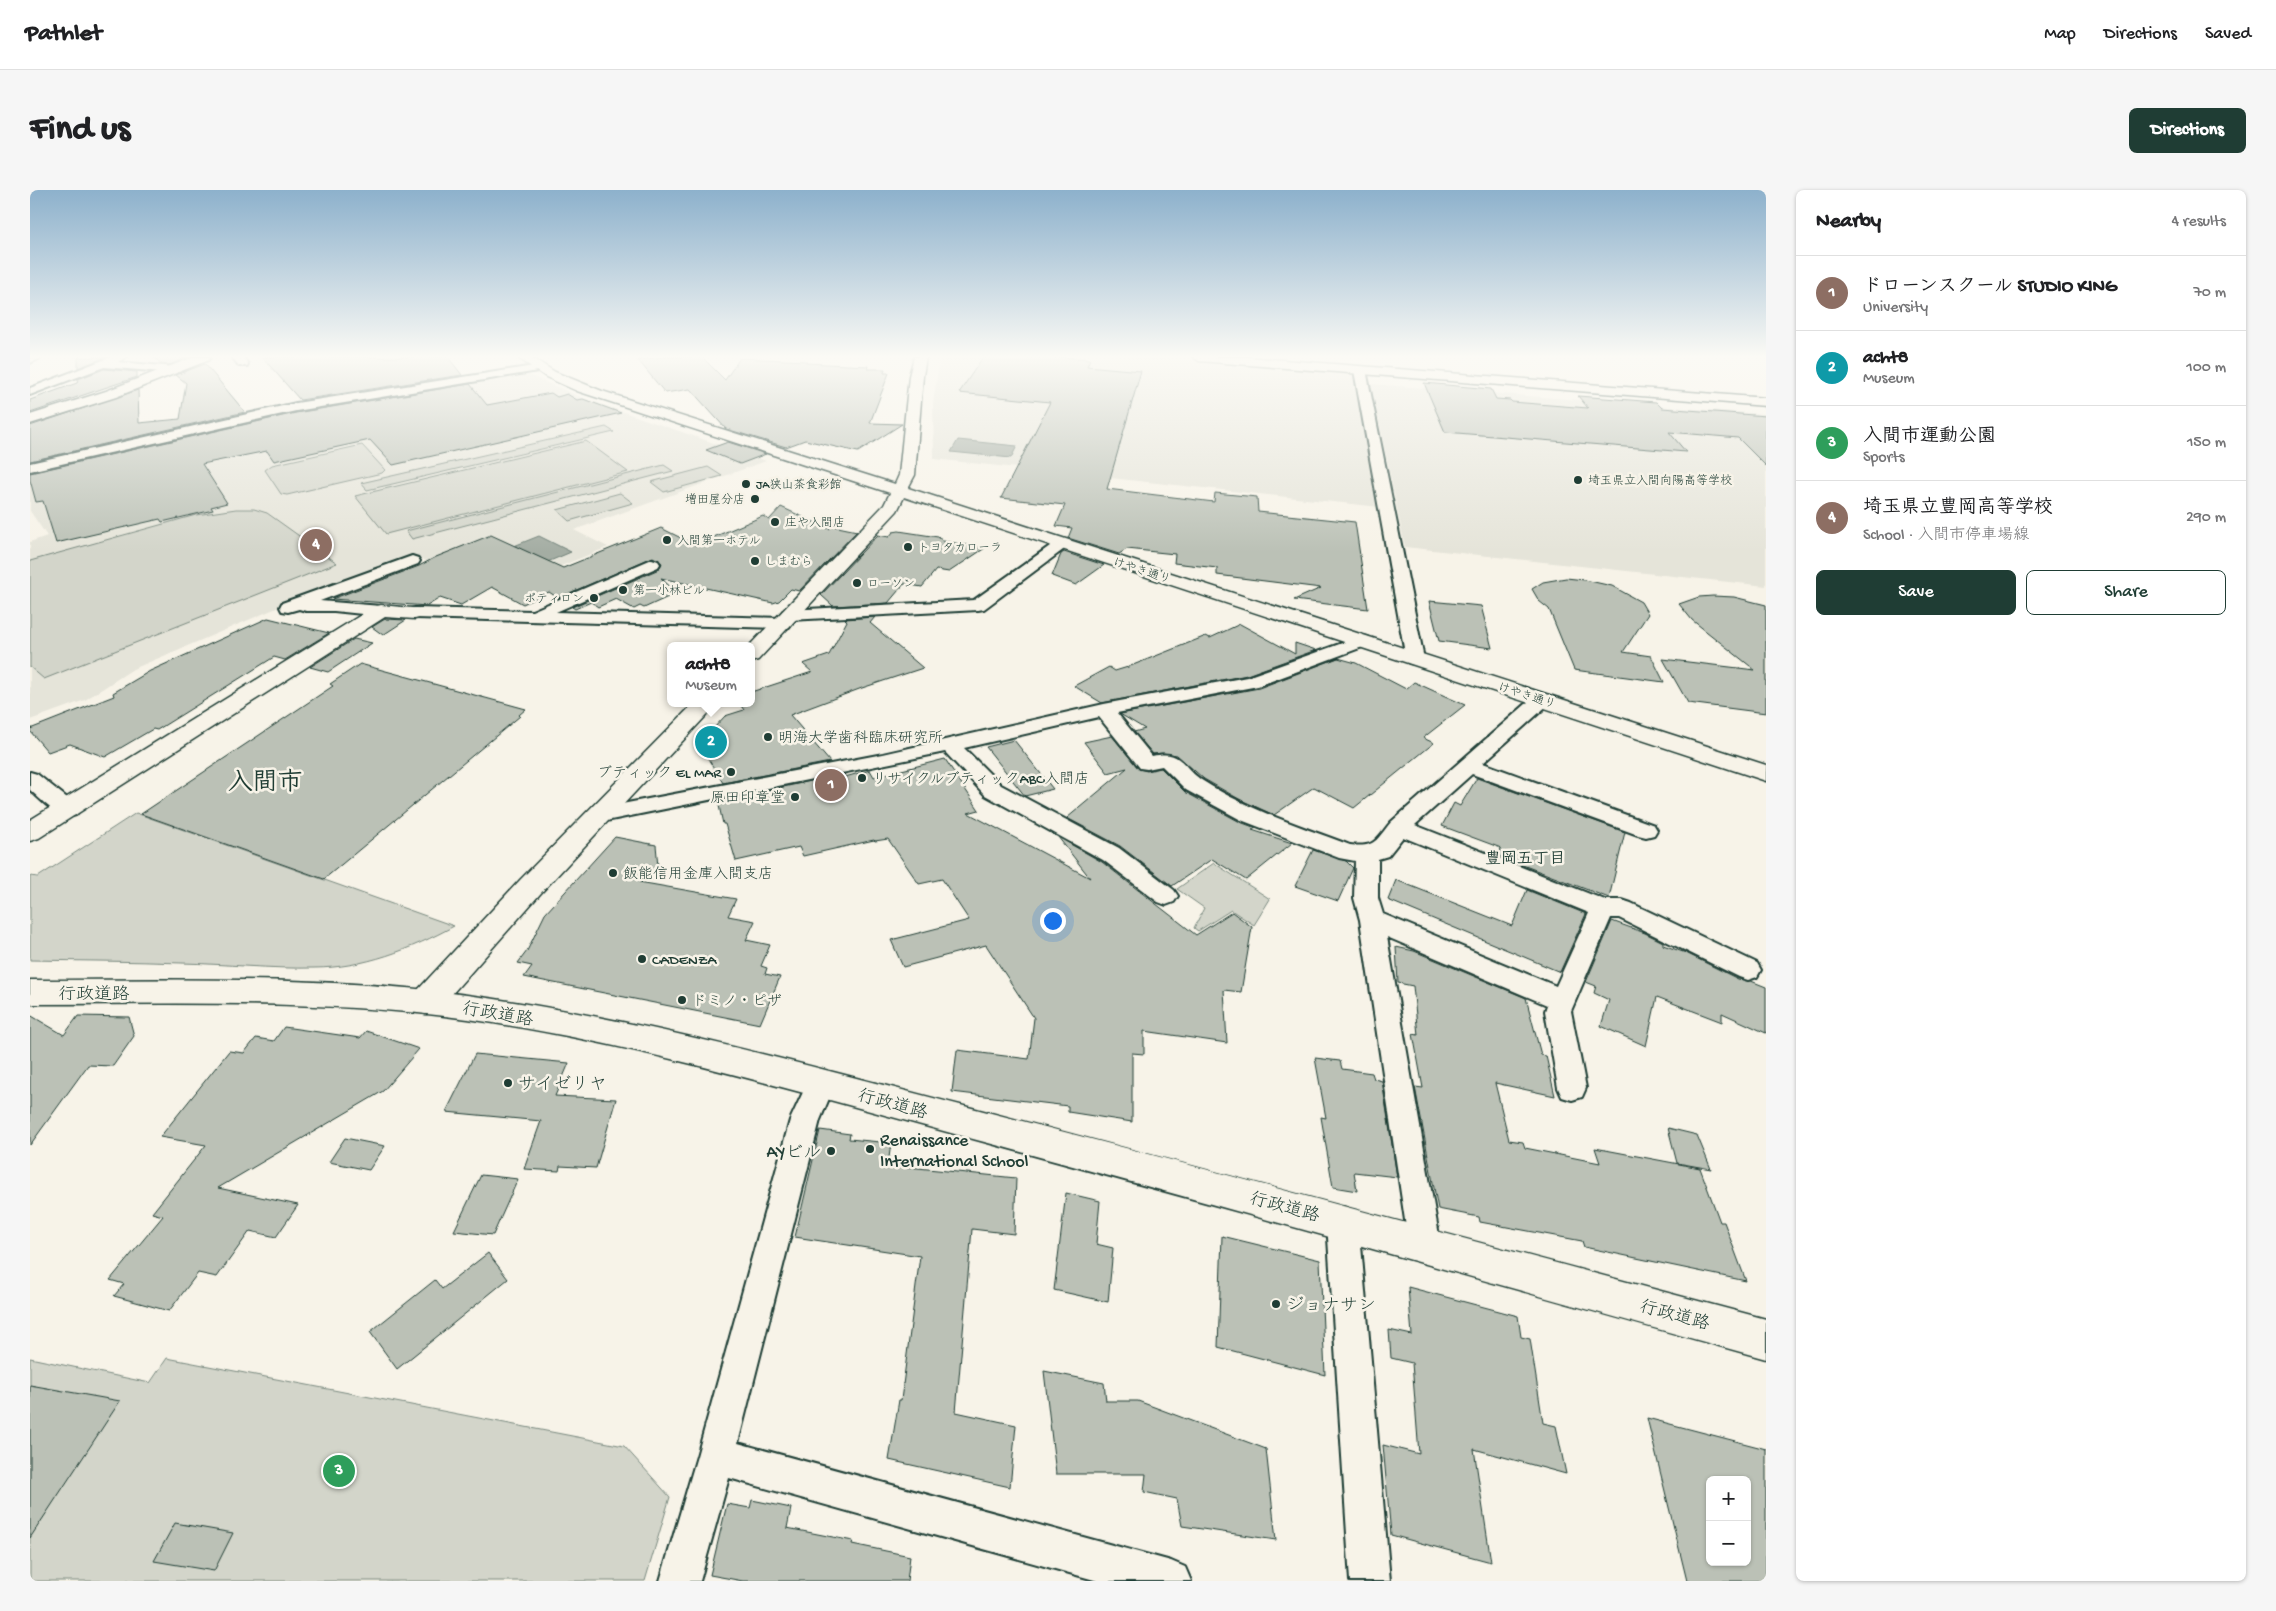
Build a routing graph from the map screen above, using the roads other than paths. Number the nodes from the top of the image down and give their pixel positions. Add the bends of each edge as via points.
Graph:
1 (230, 422) edge
2 (684, 422) edge
3 (913, 422) edge
4 (1370, 422) edge
5 (30, 467) edge
6 (900, 491) junction
7 (1062, 544) junction
8 (412, 561) dead end
9 (652, 564) dead end
10 (381, 611) junction
11 (415, 612) joint
12 (533, 616) junction
13 (786, 619) junction
14 (1362, 641) junction
15 (755, 652) edge
16 (1415, 659) junction
17 (1542, 700) junction
18 (702, 707) edge
19 (1104, 710) junction
20 (951, 746) junction
21 (1468, 765) junction
22 (1766, 773) edge
23 (30, 779) edge
24 (68, 810) junction
25 (601, 815) junction
26 (1399, 827) junction
27 (1646, 830) dead end
28 (30, 832) edge
29 (1367, 855) junction
30 (1166, 896) dead end
31 (1603, 909) junction
32 (1372, 920) junction
33 (1748, 970) dead end
34 (30, 992) edge
35 (1563, 1000) junction
36 (426, 1002) junction
37 (821, 1084) junction
38 (1572, 1088) dead end
39 (1343, 1222) junction
40 (1424, 1247) junction
41 (1766, 1339) edge
42 (716, 1456) junction
43 (680, 1581) edge
44 (1171, 1581) edge
45 (1370, 1581) edge

1 - 5 street
2 - 6 main road, けやき通り
3 - 6 main road via 910,459
4 - 16 street
6 - 7 main road, けやき通り
6 - 13 main road via 881,518
7 - 13 street via 978,605
7 - 14 main road, けやき通り
8 - 10 street via 288,607 334,606
9 - 12 street
10 - 11 main road
10 - 24 main road
11 - 12 street
12 - 13 street
13 - 15 main road
14 - 16 main road, けやき通り
14 - 19 street via 1251,682
16 - 17 main road, けやき通り
17 - 21 street
17 - 22 main road, けやき通り
18 - 25 main road
19 - 20 street
19 - 29 street via 1147,763 1166,759 1194,785 1249,815 1347,852
20 - 25 street
20 - 30 street via 993,790 1111,854
21 - 26 street
21 - 27 street
23 - 24 street
24 - 28 main road
25 - 36 main road
26 - 29 street via 1380,850
26 - 31 street
29 - 32 street via 1366,898
31 - 33 street via 1622,909
31 - 35 street
32 - 35 street
32 - 40 street
34 - 36 main road, 行政道路 via 320,995
35 - 38 street via 1558,1011
36 - 37 main road, 行政道路 via 596,1031
37 - 39 main road, 行政道路
37 - 42 street via 805,1120
39 - 40 main road, 行政道路
39 - 45 street
40 - 41 main road, 行政道路
42 - 43 street
42 - 44 street

